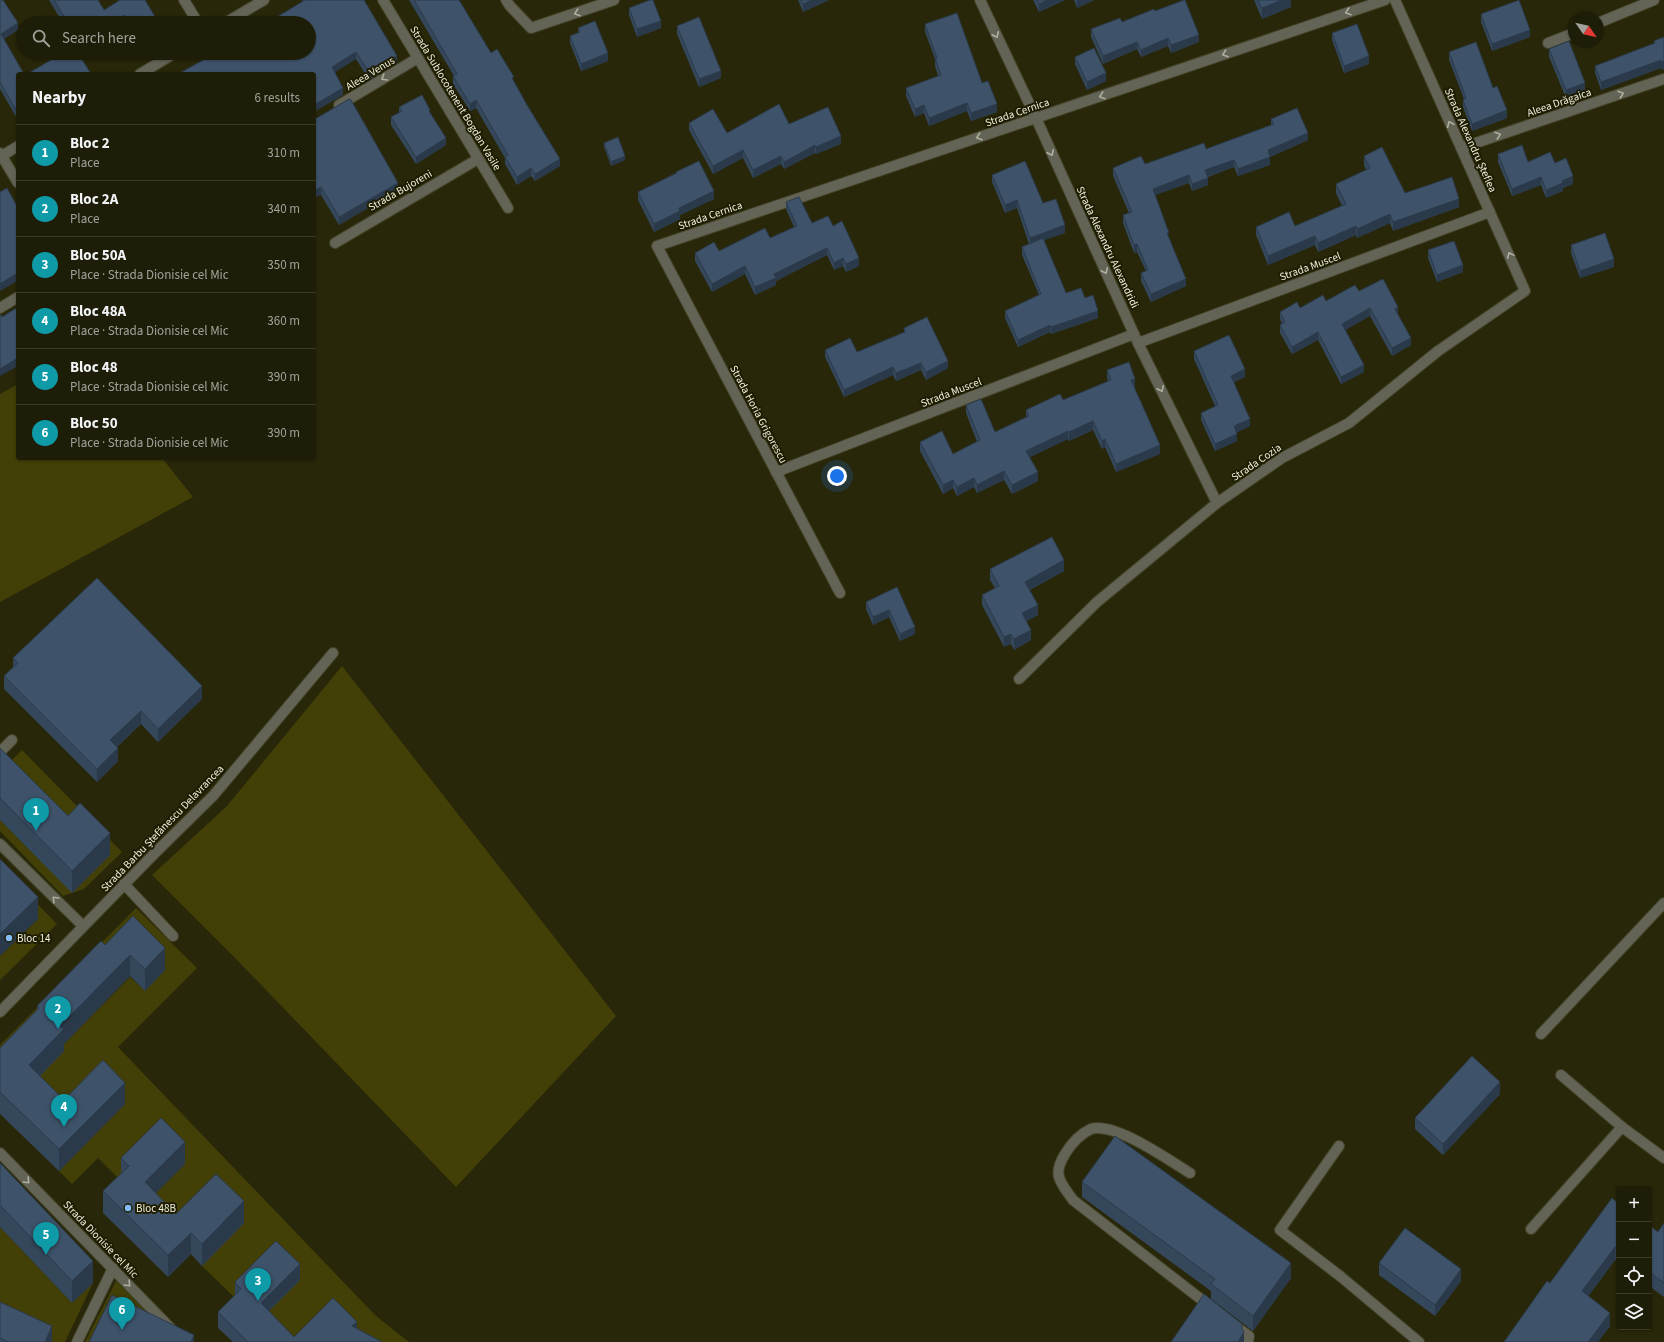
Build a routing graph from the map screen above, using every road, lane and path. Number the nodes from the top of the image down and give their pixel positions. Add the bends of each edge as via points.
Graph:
1 (184, 0) edge
2 (264, 0) edge
3 (383, 0) edge
4 (506, 0) edge
5 (614, 0) edge
6 (980, 0) edge
7 (1385, 0) edge
8 (1395, 0) edge
9 (1654, 0) edge
10 (194, 16) edge
11 (237, 16) edge
12 (1604, 21) edge
13 (1568, 35) edge
14 (1548, 43) dead end
15 (418, 58) junction
16 (163, 60) edge
17 (143, 72) edge
18 (1664, 79) edge
19 (334, 109) edge
20 (1036, 118) junction
21 (16, 147) edge
22 (1461, 148) junction
23 (1, 155) edge
24 (478, 159) junction
25 (16, 180) edge
26 (508, 208) dead end
27 (1490, 212) junction
28 (335, 243) dead end
29 (657, 246) joint
30 (1526, 291) joint
31 (16, 299) edge
32 (0, 308) edge
33 (1136, 338) junction
34 (776, 472) junction
35 (1217, 503) junction
36 (840, 593) dead end
37 (333, 653) dead end
38 (1019, 679) dead end
39 (12, 740) dead end
40 (0, 752) edge
41 (0, 844) edge
42 (124, 884) junction
43 (1664, 903) edge
44 (83, 926) junction
45 (173, 936) dead end
46 (0, 1012) edge
47 (1541, 1034) dead end
48 (1561, 1075) dead end
49 (1622, 1127) junction
50 (1339, 1146) dead end
51 (0, 1153) edge
52 (1664, 1158) edge
53 (1190, 1173) dead end
54 (1531, 1229) dead end
55 (113, 1268) junction
56 (77, 1342) edge
57 (184, 1342) edge
58 (1248, 1342) edge
59 (1419, 1342) edge

1 - 10 street
2 - 11 street
3 - 15 street, Strada Sublocotenent Bogdan Vasile
5 -> 4 street via 531,28
6 -> 20 street, Strada Alexandru Alexandridi
7 -> 20 street, Strada Cernica
22 -> 8 street, Strada Alexandru Șteflea
9 - 12 street
13 - 14 street
15 -> 19 street, Aleea Venus
15 - 24 street, Strada Sublocotenent Bogdan Vasile
16 - 17 street
22 -> 18 street, Aleea Drăgaica
20 -> 29 street, Strada Cernica
20 -> 33 street, Strada Alexandru Alexandridi
21 - 23 street
22 - 27 street, Strada Alexandru Șteflea
23 - 25 street
24 - 26 street, Strada Sublocotenent Bogdan Vasile
24 - 28 street, Strada Bujoreni
30 -> 27 street, Strada Alexandru Șteflea
27 - 33 street, Strada Muscel
29 - 34 street, Strada Horia Grigorescu
30 - 35 street, Strada Cozia via 1438,351 1349,423 1282,458
31 - 32 street
33 - 34 street, Strada Muscel
33 -> 35 street, Strada Alexandru Alexandridi
34 - 36 street, Strada Horia Grigorescu
35 - 38 street, Strada Cozia via 1097,602
37 - 42 street, Strada Barbu Ștefănescu Delavrancea via 213,796
39 - 40 street
44 -> 41 street
42 - 44 street, Strada Barbu Ștefănescu Delavrancea
42 - 45 street
43 - 47 street
44 - 46 street, Strada Barbu Ștefănescu Delavrancea
48 - 49 street
49 - 52 street
49 - 54 street
50 - 59 street via 1280,1230
51 -> 55 street, Strada Dionisie cel Mic
53 - 58 street via 1128,1136 1112,1130 1092,1129 1072,1142 1059,1164 1059,1180 1073,1200 1249,1336
55 - 56 street
55 -> 57 street, Strada Dionisie cel Mic

